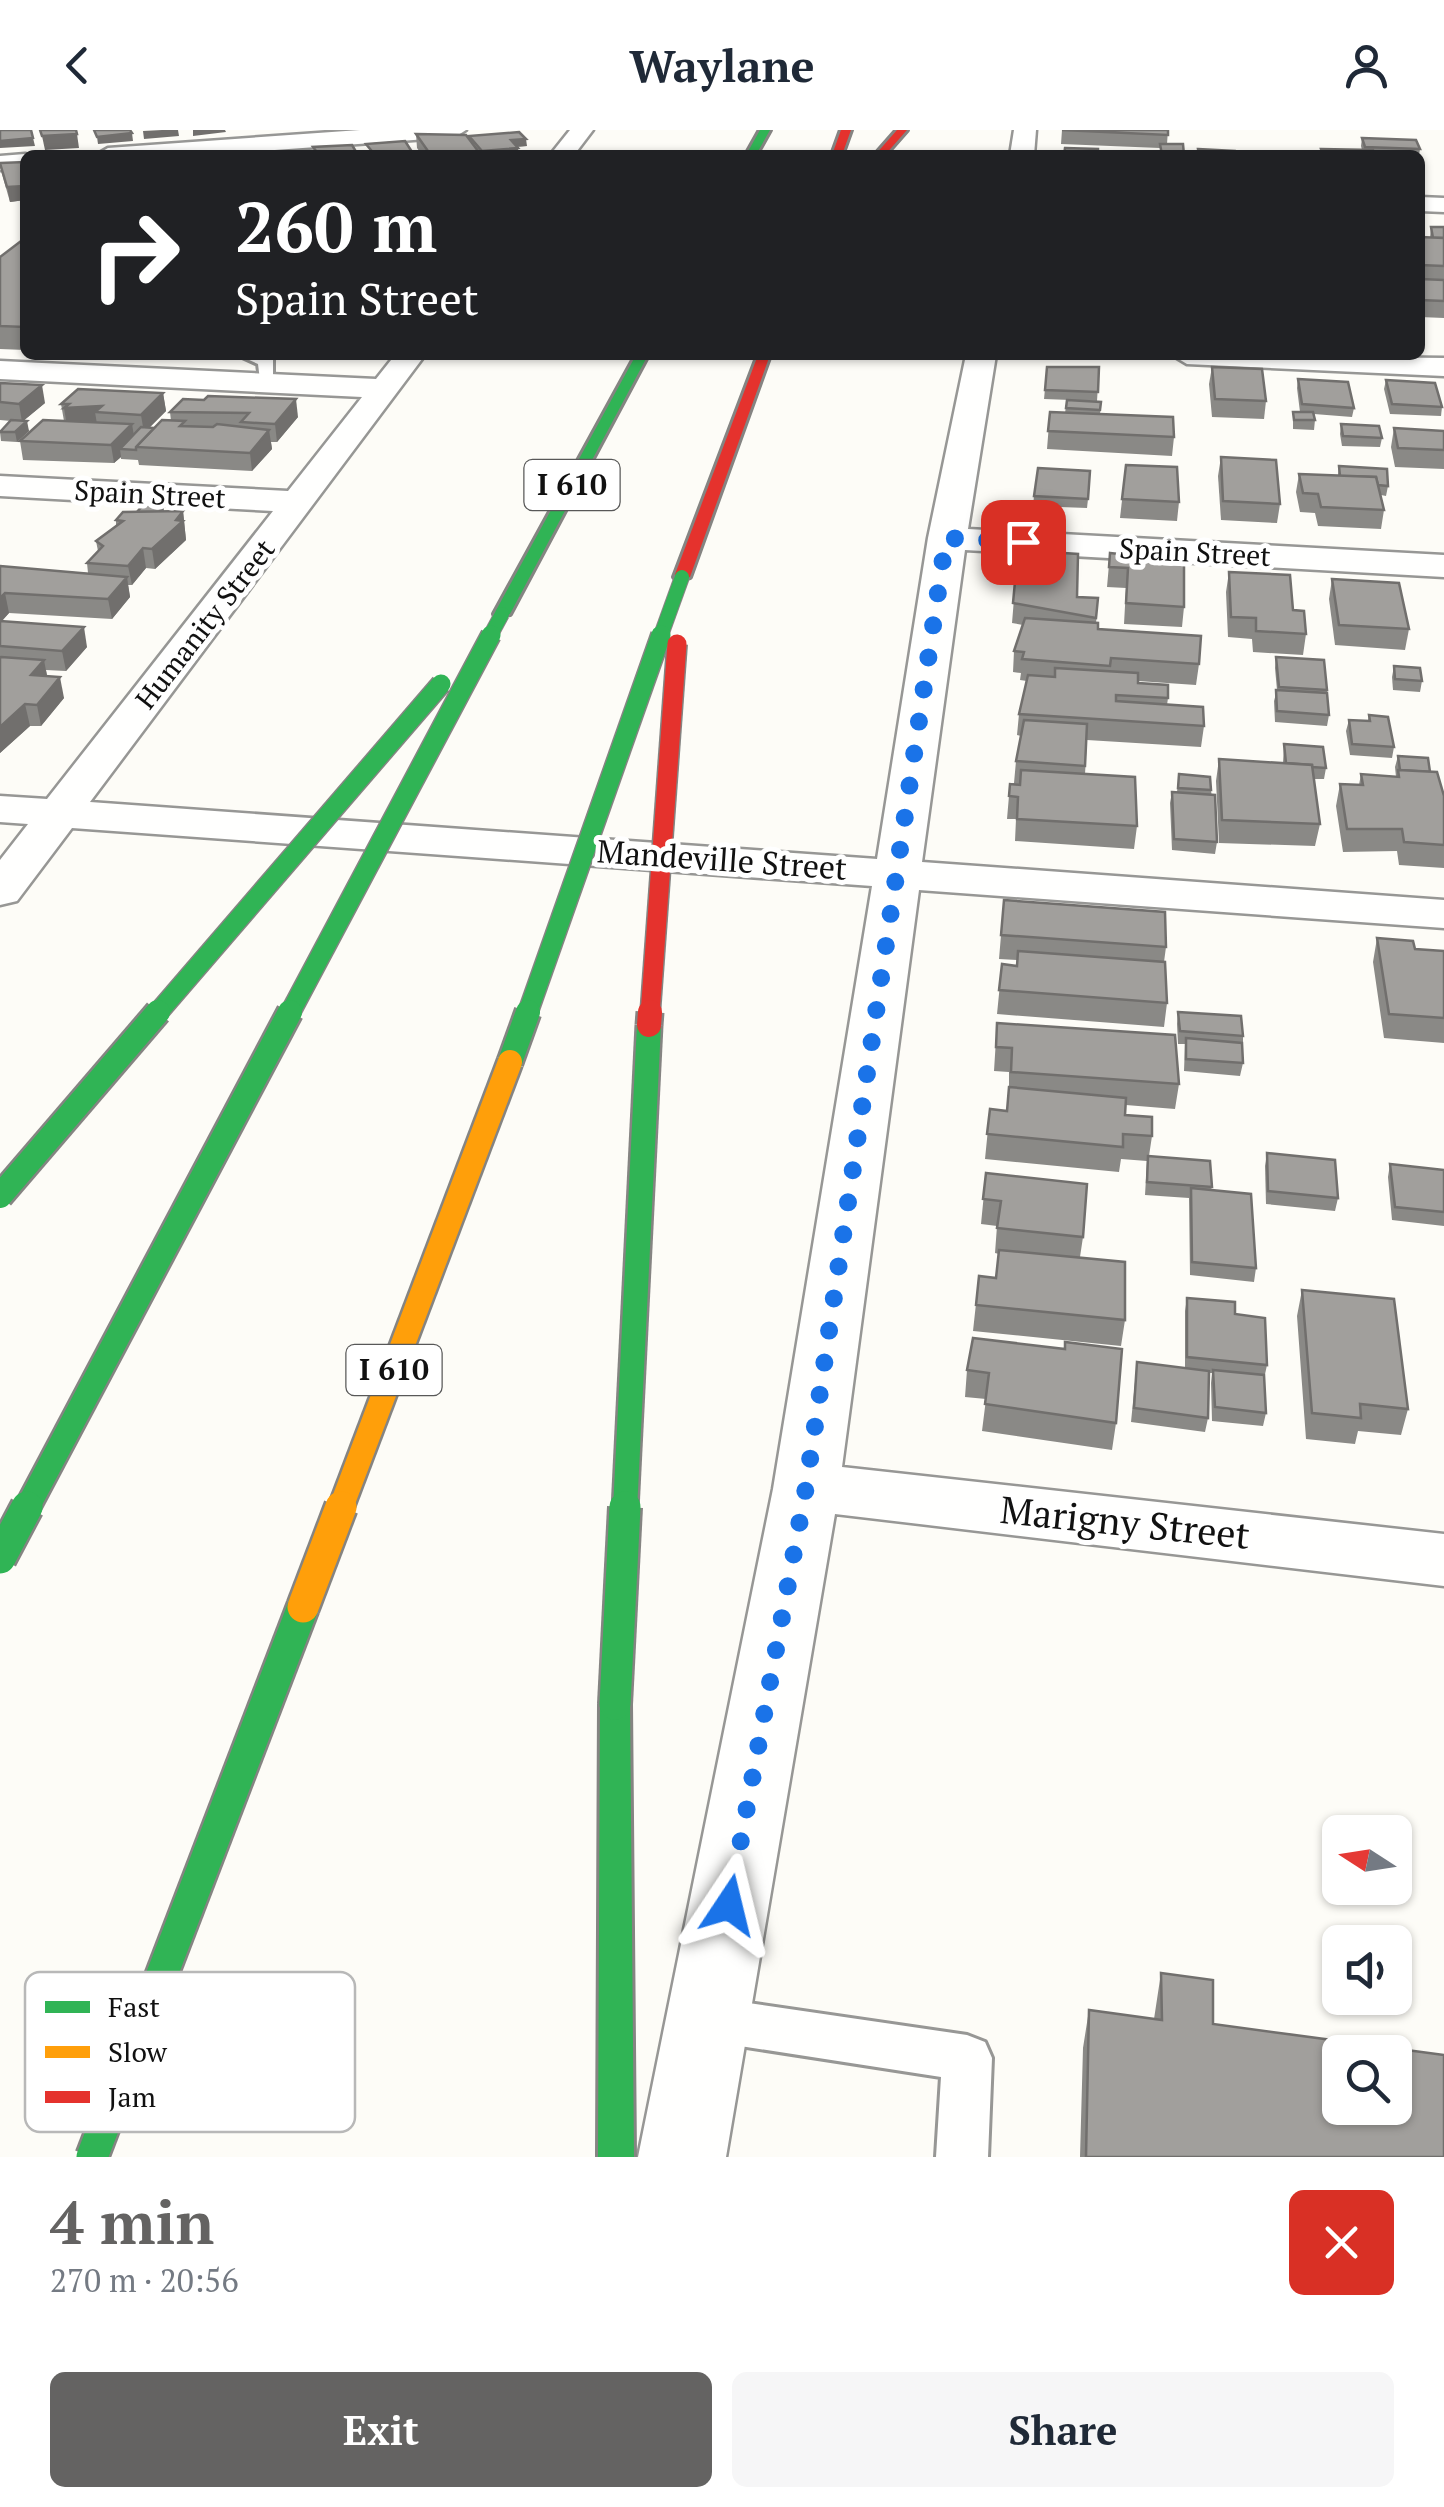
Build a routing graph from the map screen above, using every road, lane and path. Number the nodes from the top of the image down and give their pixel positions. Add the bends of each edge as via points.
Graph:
1 (455, 130) edge
2 (582, 130) edge
3 (902, 130) edge
4 (177, 150) edge
5 (566, 150) edge
6 (884, 150) edge
7 (264, 360) edge
8 (406, 360) edge
9 (639, 360) edge
10 (762, 360) edge
11 (980, 360) edge
12 (1294, 360) edge
13 (1444, 367) edge
14 (0, 370) edge
15 (268, 384) junction
16 (384, 390) junction
17 (0, 486) edge
18 (300, 502) junction
19 (946, 538) junction
20 (1444, 566) edge
21 (682, 578) junction
22 (502, 614) junction
23 (0, 810) edge
24 (58, 814) junction
25 (894, 872) junction
26 (0, 891) edge
27 (1444, 914) edge
28 (0, 1196) edge
29 (806, 1487) junction
30 (0, 1558) edge
31 (1444, 1560) edge
32 (163, 1972) edge
33 (708, 2019) junction
34 (102, 2132) edge
35 (92, 2157) edge
36 (616, 2157) edge
37 (682, 2157) edge
38 (962, 2157) edge

1 - 4 street
2 - 5 street
3 - 6 highway
7 - 15 lane
8 - 16 street, Humanity Street
9 - 22 highway, I 610
10 - 21 highway, I 610
11 - 19 street
12 - 13 street
14 - 15 street
15 - 16 street
16 - 18 street, Humanity Street
17 - 18 street, Spain Street
18 - 24 street, Humanity Street
19 - 20 street, Spain Street
19 - 25 street
21 - 32 highway, I 610, bridge via 477,1153
21 - 36 highway, bridge via 648,1046 615,1704
22 - 28 highway, bridge
22 - 30 highway, I 610, bridge
23 - 24 street, Mandeville Street
24 - 25 street, Mandeville Street
24 - 26 street, Humanity Street
25 - 27 street, Mandeville Street
25 - 29 street
29 - 31 street, Marigny Street
29 - 33 street
33 - 37 street
33 - 38 lane via 967,2058
34 - 35 highway, I 610, bridge

